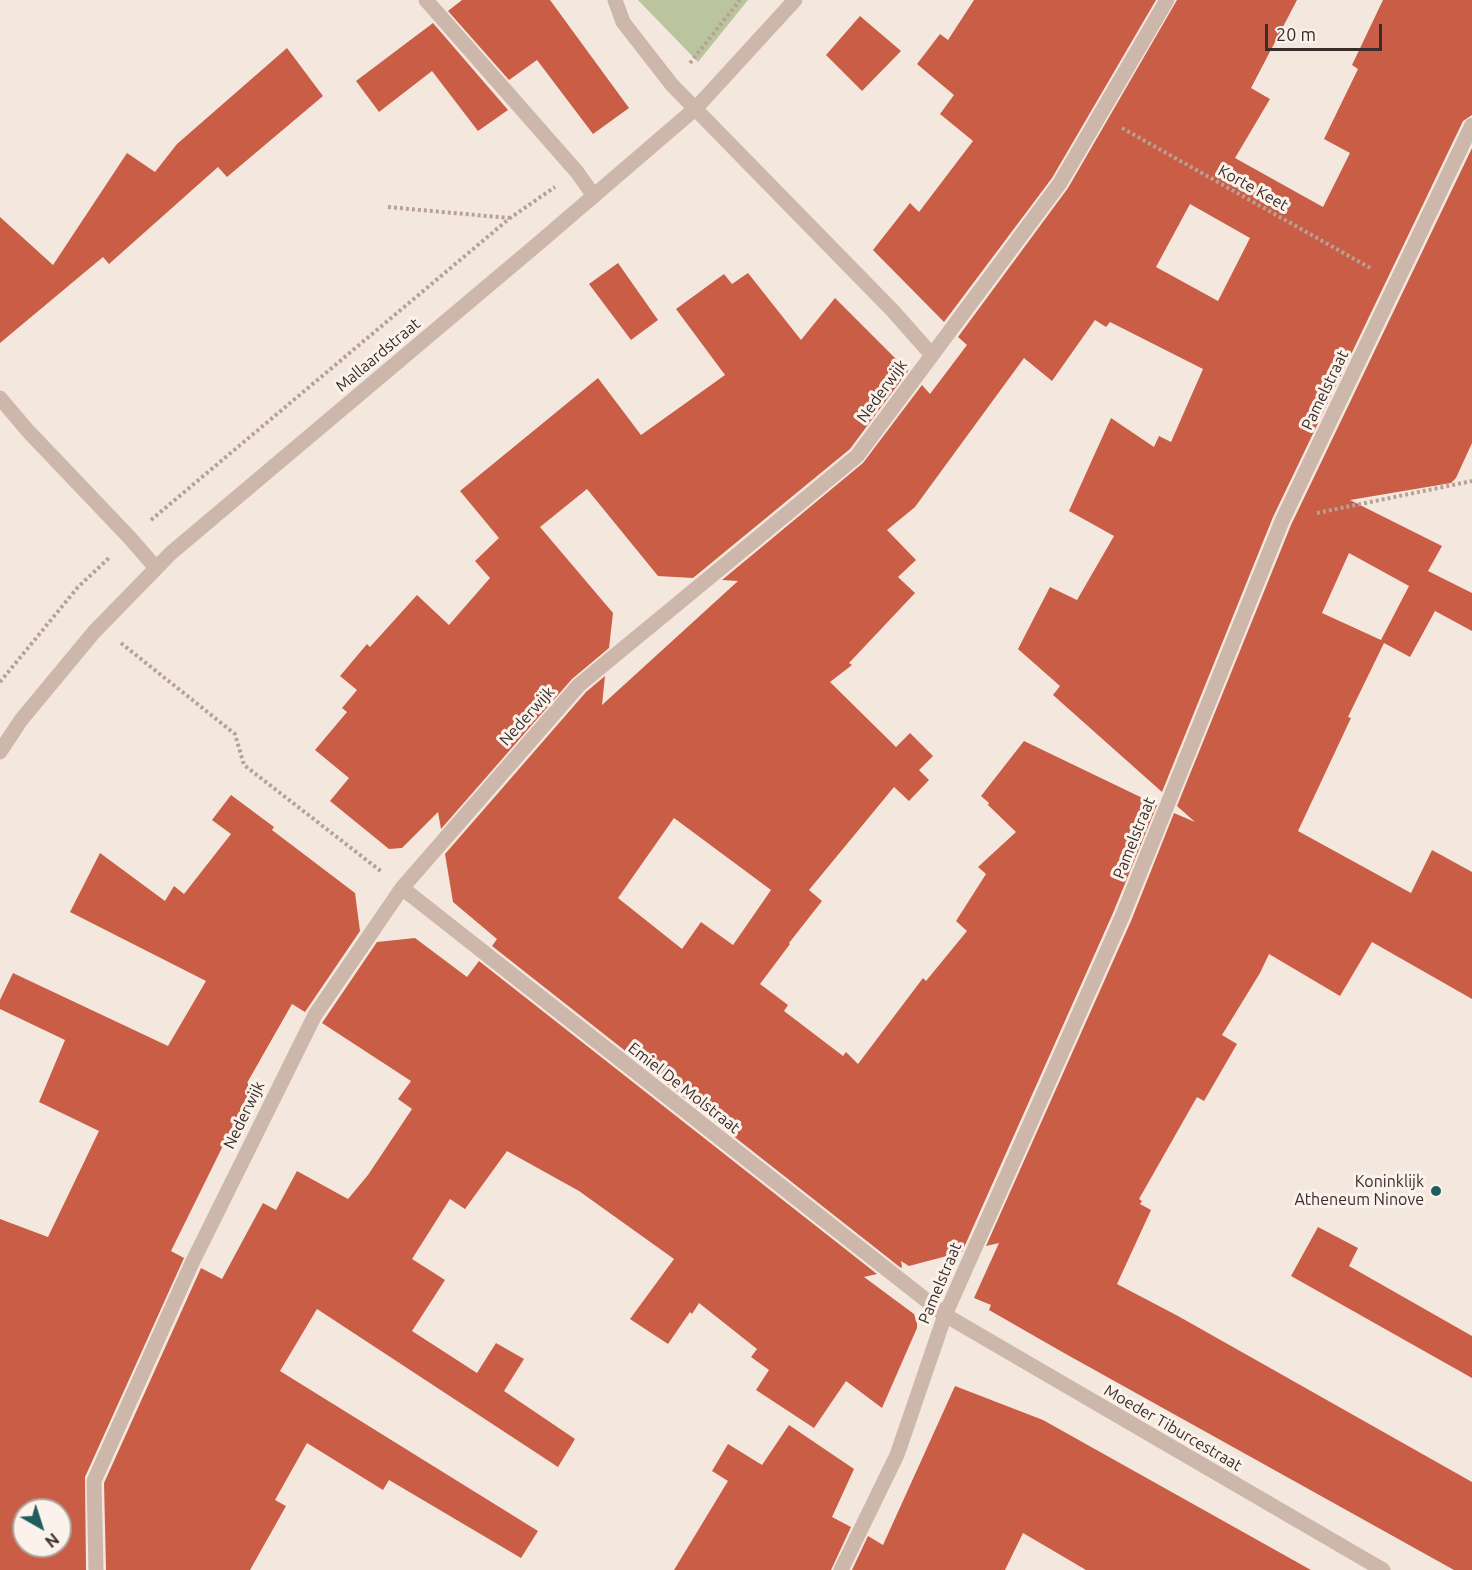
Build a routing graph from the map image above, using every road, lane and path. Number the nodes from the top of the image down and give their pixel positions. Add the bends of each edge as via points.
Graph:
1 (426, 0) edge
2 (615, 0) edge
3 (740, 0) edge
4 (795, 0) edge
5 (1167, 0) edge
6 (672, 85) junction
7 (696, 108) junction
8 (1099, 115) junction
9 (1472, 125) edge
10 (577, 172) junction
11 (594, 196) junction
12 (388, 207) dead end
13 (510, 218) junction
14 (1396, 283) junction
15 (931, 354) junction
16 (0, 398) edge
17 (1472, 481) edge
18 (1282, 521) junction
19 (130, 538) junction
20 (156, 568) junction
21 (100, 625) junction
22 (0, 682) edge
23 (0, 752) edge
24 (402, 888) junction
25 (945, 1316) junction
26 (96, 1570) edge
27 (841, 1570) edge
28 (1383, 1570) edge

1 - 10 street
2 - 6 street via 623,22
3 - 6 path
4 - 7 street, Mallaardstraat
5 - 8 street, Nederwijk
6 - 7 street
7 - 11 street, Mallaardstraat
7 - 15 street
8 - 14 path, Korte Keet
8 - 15 street, Nederwijk via 1060,183
9 - 14 street, Pamelstraat
10 - 11 street
10 - 13 path
11 - 20 street, Mallaardstraat
12 - 13 path
13 - 19 path
14 - 18 street, Pamelstraat
15 - 24 street, Nederwijk via 857,456 579,685
16 - 19 street
17 - 18 path
18 - 25 street, Pamelstraat via 1122,917
19 - 20 street
19 - 22 path via 78,587
20 - 21 street, Mallaardstraat
21 - 23 street, Mallaardstraat via 21,720
21 - 24 path via 235,734 244,765
24 - 25 street, Emiel De Molstraat
24 - 26 street, Nederwijk via 315,1015 156,1340 94,1481
25 - 27 street, Pamelstraat via 897,1455
25 - 28 street, Moeder Tiburcestraat

